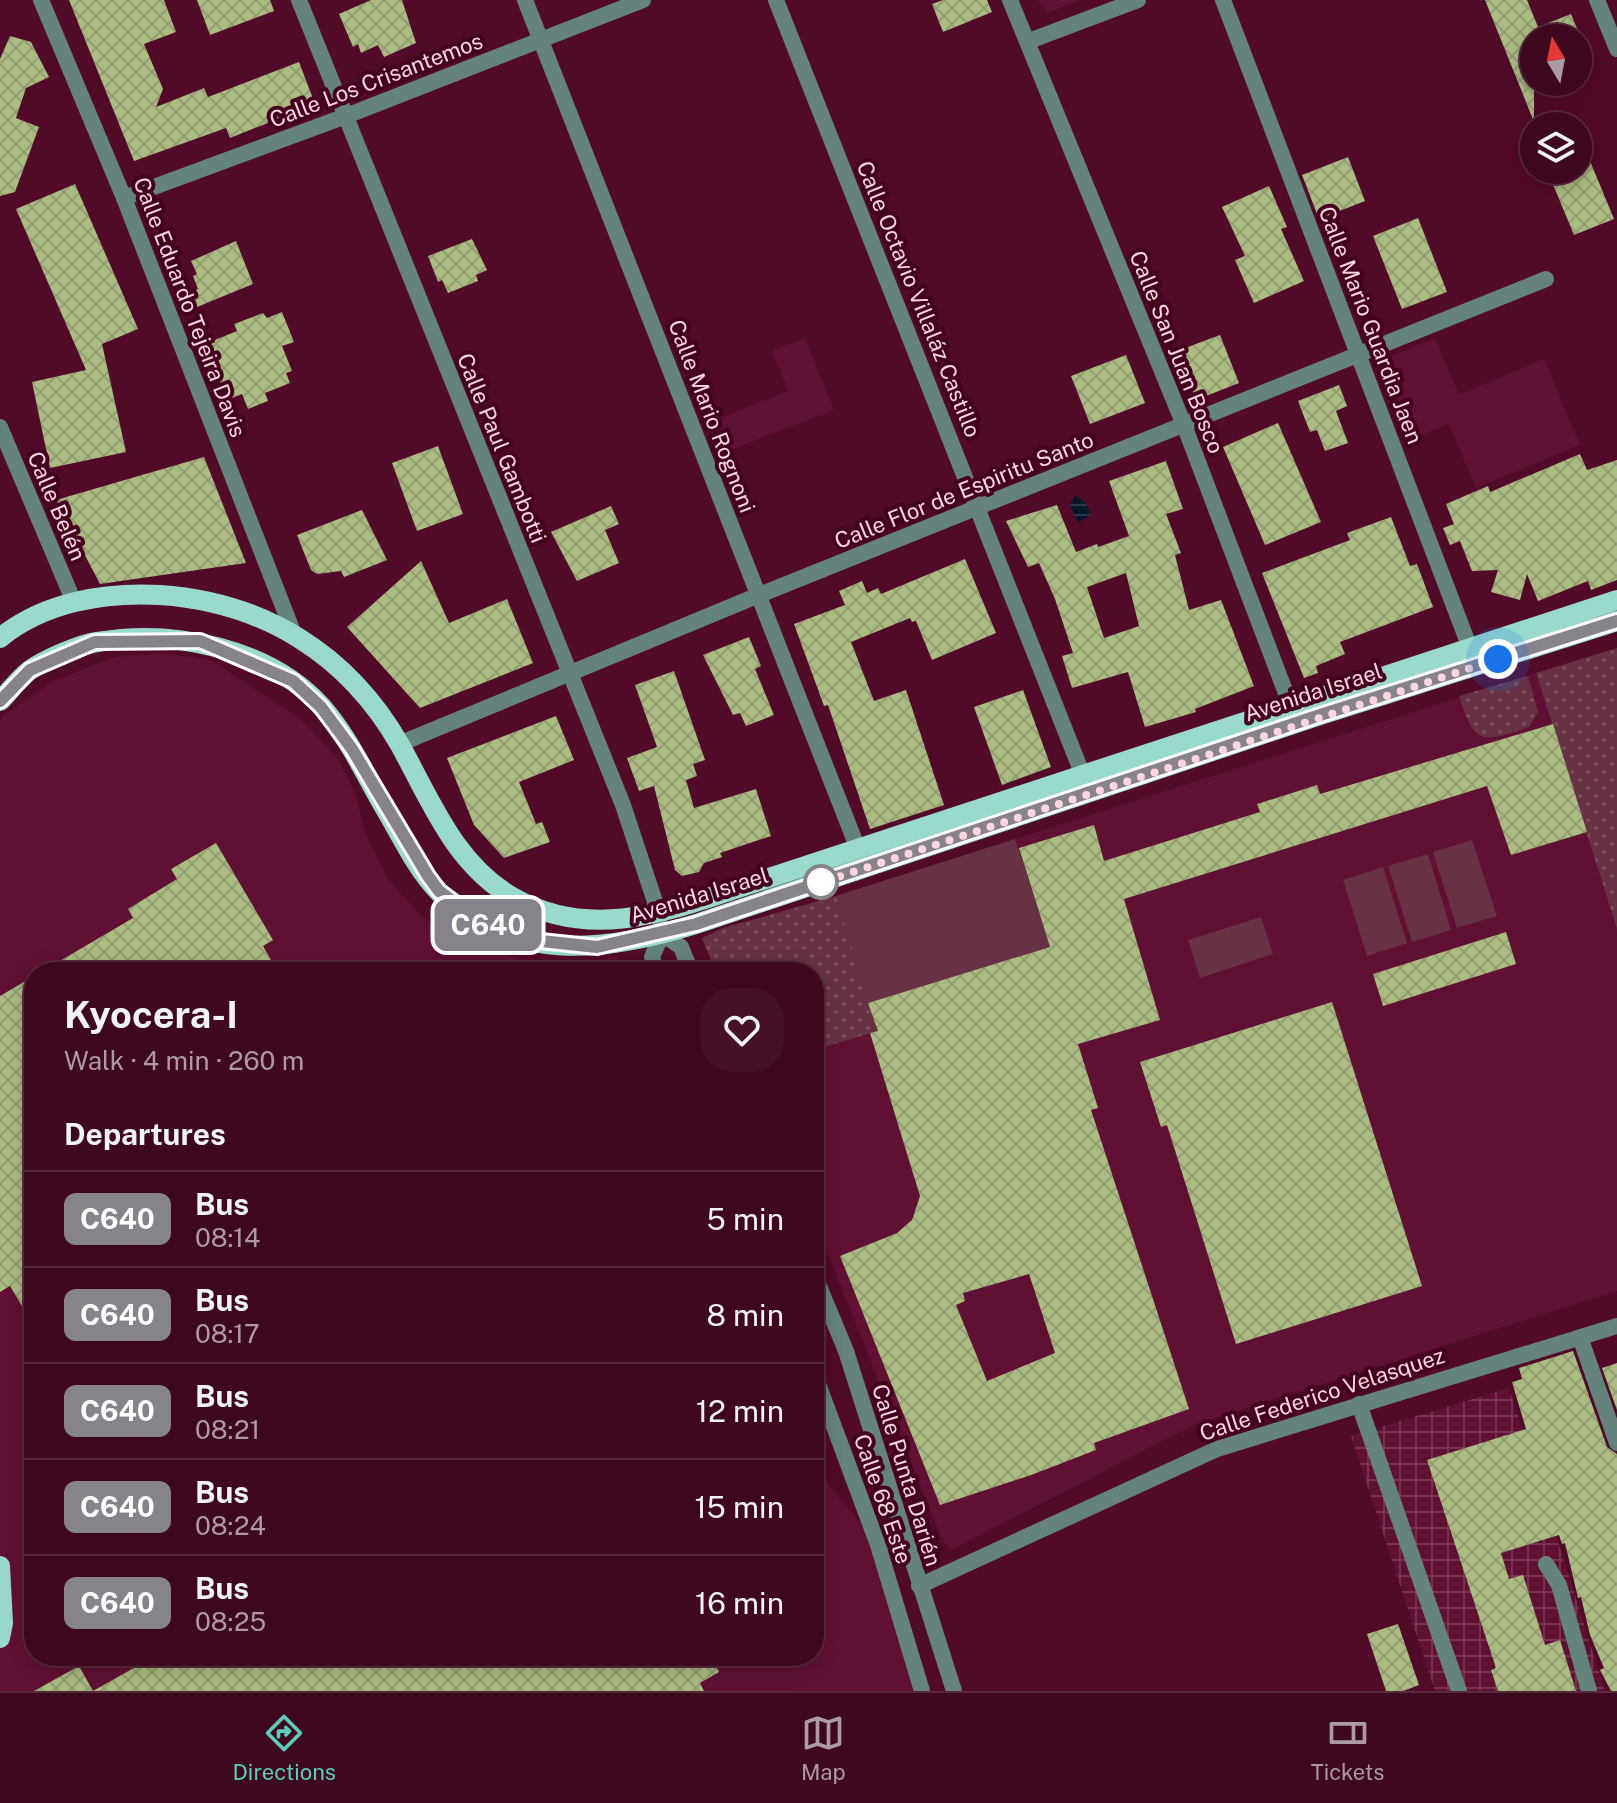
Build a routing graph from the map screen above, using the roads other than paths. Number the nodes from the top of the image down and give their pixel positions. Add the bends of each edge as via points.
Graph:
1 (41, 0) edge
2 (299, 0) edge
3 (525, 0) edge
4 (643, 0) edge
5 (776, 0) edge
6 (1010, 0) edge
7 (1138, 0) edge
8 (1223, 0) edge
9 (1597, 0) edge
10 (541, 40) junction
11 (1029, 41) junction
12 (1617, 49) edge
13 (346, 116) junction
14 (124, 198) junction
15 (1546, 279) dead end
16 (1359, 356) junction
17 (1184, 425) junction
18 (0, 427) edge
19 (979, 509) junction
20 (759, 595) junction
21 (1617, 600) edge
22 (74, 602) junction
23 (1617, 621) edge
24 (293, 632) junction
25 (0, 638) edge
26 (1473, 656) junction
27 (568, 675) junction
28 (0, 701) edge
29 (1294, 714) junction
30 (399, 744) junction
31 (1086, 784) junction
32 (858, 849) junction
33 (660, 924) junction
34 (654, 962) edge
35 (687, 962) edge
36 (824, 1298) edge
37 (1617, 1326) edge
38 (1580, 1337) junction
39 (824, 1400) edge
40 (1359, 1404) junction
41 (1617, 1443) edge
42 (1546, 1564) dead end
43 (0, 1566) edge
44 (919, 1586) junction
45 (0, 1638) edge
46 (922, 1691) edge
47 (954, 1691) edge
48 (1459, 1691) edge
49 (1589, 1691) edge

1 - 14 street, Calle Eduardo Tejeira Davis
2 - 13 street, Calle Paul Gambotti
3 - 10 street, Calle Mario Rognoni
4 - 10 street, Calle Los Crisantemos
5 - 19 street, Calle Octavio Villaláz Castillo
6 - 11 street, Calle San Juan Bosco
7 - 11 street
8 - 16 street, Calle Mario Guardia Jaen
9 - 12 street
10 - 13 street, Calle Los Crisantemos
10 - 20 street, Calle Mario Rognoni
11 - 17 street, Calle San Juan Bosco
13 - 14 street, Calle Los Crisantemos
13 - 27 street, Calle Paul Gambotti
14 - 24 street, Calle Eduardo Tejeira Davis
15 - 16 street, Calle Flor de Espiritu Santo
16 - 17 street, Calle Flor de Espiritu Santo
16 - 26 street, Calle Mario Guardia Jaen
17 - 19 street, Calle Flor de Espiritu Santo
17 - 29 street, Calle San Juan Bosco
18 - 22 street, Calle Belén
19 - 20 street, Calle Flor de Espiritu Santo
19 - 31 street, Calle Octavio Villaláz Castillo
20 - 27 street, Calle Flor de Espiritu Santo
20 - 32 street, Calle Mario Rognoni
21 - 26 main road, Avenida Israel
22 - 24 main road, Avenida Israel via 126,593 203,598
22 - 25 main road, Avenida Israel via 34,615
23 - 26 main road, Avenida Israel
24 - 30 main road, Avenida Israel via 344,671
26 - 29 main road, Avenida Israel
27 - 30 street, Calle Flor de Espiritu Santo
27 - 33 street, Calle Paul Gambotti via 623,805
28 - 33 main road, Avenida Israel via 30,670 95,642 200,641 293,681 321,707 352,749 417,861 439,891 474,917 513,938 597,947
29 - 31 main road, Avenida Israel
30 - 33 main road, Avenida Israel via 449,835 476,870 512,897 575,920
31 - 32 main road, Avenida Israel
31 - 33 main road, Avenida Israel
32 - 33 main road, Avenida Israel
33 - 34 street
33 - 35 street
36 - 44 street, Calle Punta Darién via 846,1351
37 - 38 street, Calle Federico Velasquez
38 - 40 street, Calle Federico Velasquez
38 - 41 street
39 - 46 street, Calle 68 Este via 878,1545
40 - 44 street, Calle Federico Velasquez via 1217,1449
40 - 48 street
42 - 49 street via 1559,1585
43 - 45 main road
44 - 47 street, Calle Punta Darién

